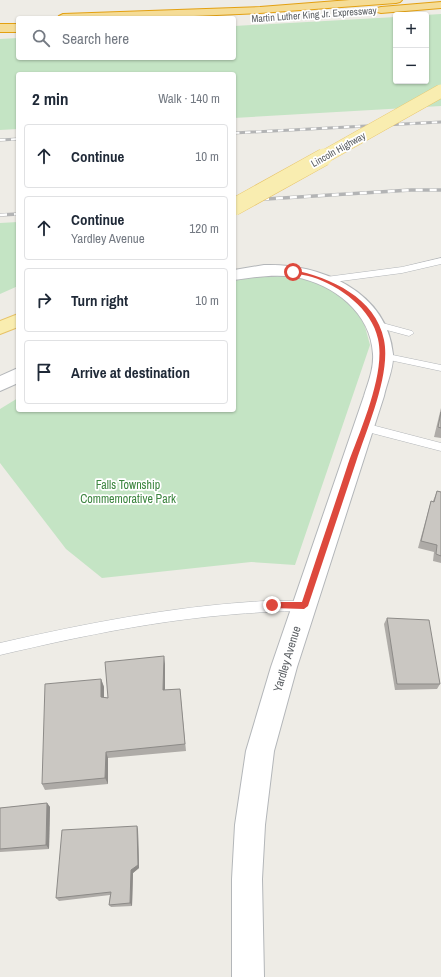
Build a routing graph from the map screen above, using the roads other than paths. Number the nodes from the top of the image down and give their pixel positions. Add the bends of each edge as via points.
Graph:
1 (396, 0) edge
2 (441, 5) edge
3 (112, 16) edge
4 (16, 19) edge
5 (236, 19) edge
6 (0, 20) edge
7 (0, 28) edge
8 (16, 28) edge
9 (441, 91) edge
10 (236, 205) edge
11 (441, 261) edge
12 (236, 275) edge
13 (326, 280) junction
14 (16, 321) edge
15 (375, 324) junction
16 (0, 328) edge
17 (409, 333) dead end
18 (383, 356) junction
19 (441, 368) edge
20 (16, 376) edge
21 (0, 384) edge
22 (364, 427) junction
23 (441, 447) edge
24 (304, 606) junction
25 (0, 649) edge
26 (248, 977) edge

1 - 3 highway, Martin Luther King Jr. Expressway via 260,10
2 - 5 highway, Martin Luther King Jr. Expressway
4 - 6 highway
7 - 8 highway
9 - 10 main road, Lincoln Highway, bridge
11 - 13 lane via 402,270
12 - 13 street, Yardley Avenue via 273,270 306,274
13 - 15 street, Yardley Avenue via 356,299
14 - 16 main road
15 - 17 lane
15 - 18 street, Yardley Avenue via 381,338
18 - 19 lane
18 - 22 street, Yardley Avenue
20 - 21 street
22 - 23 lane
22 - 24 street, Yardley Avenue
24 - 25 lane via 272,605 200,610 82,629
24 - 26 street, Yardley Avenue via 260,751 250,825 247,879

